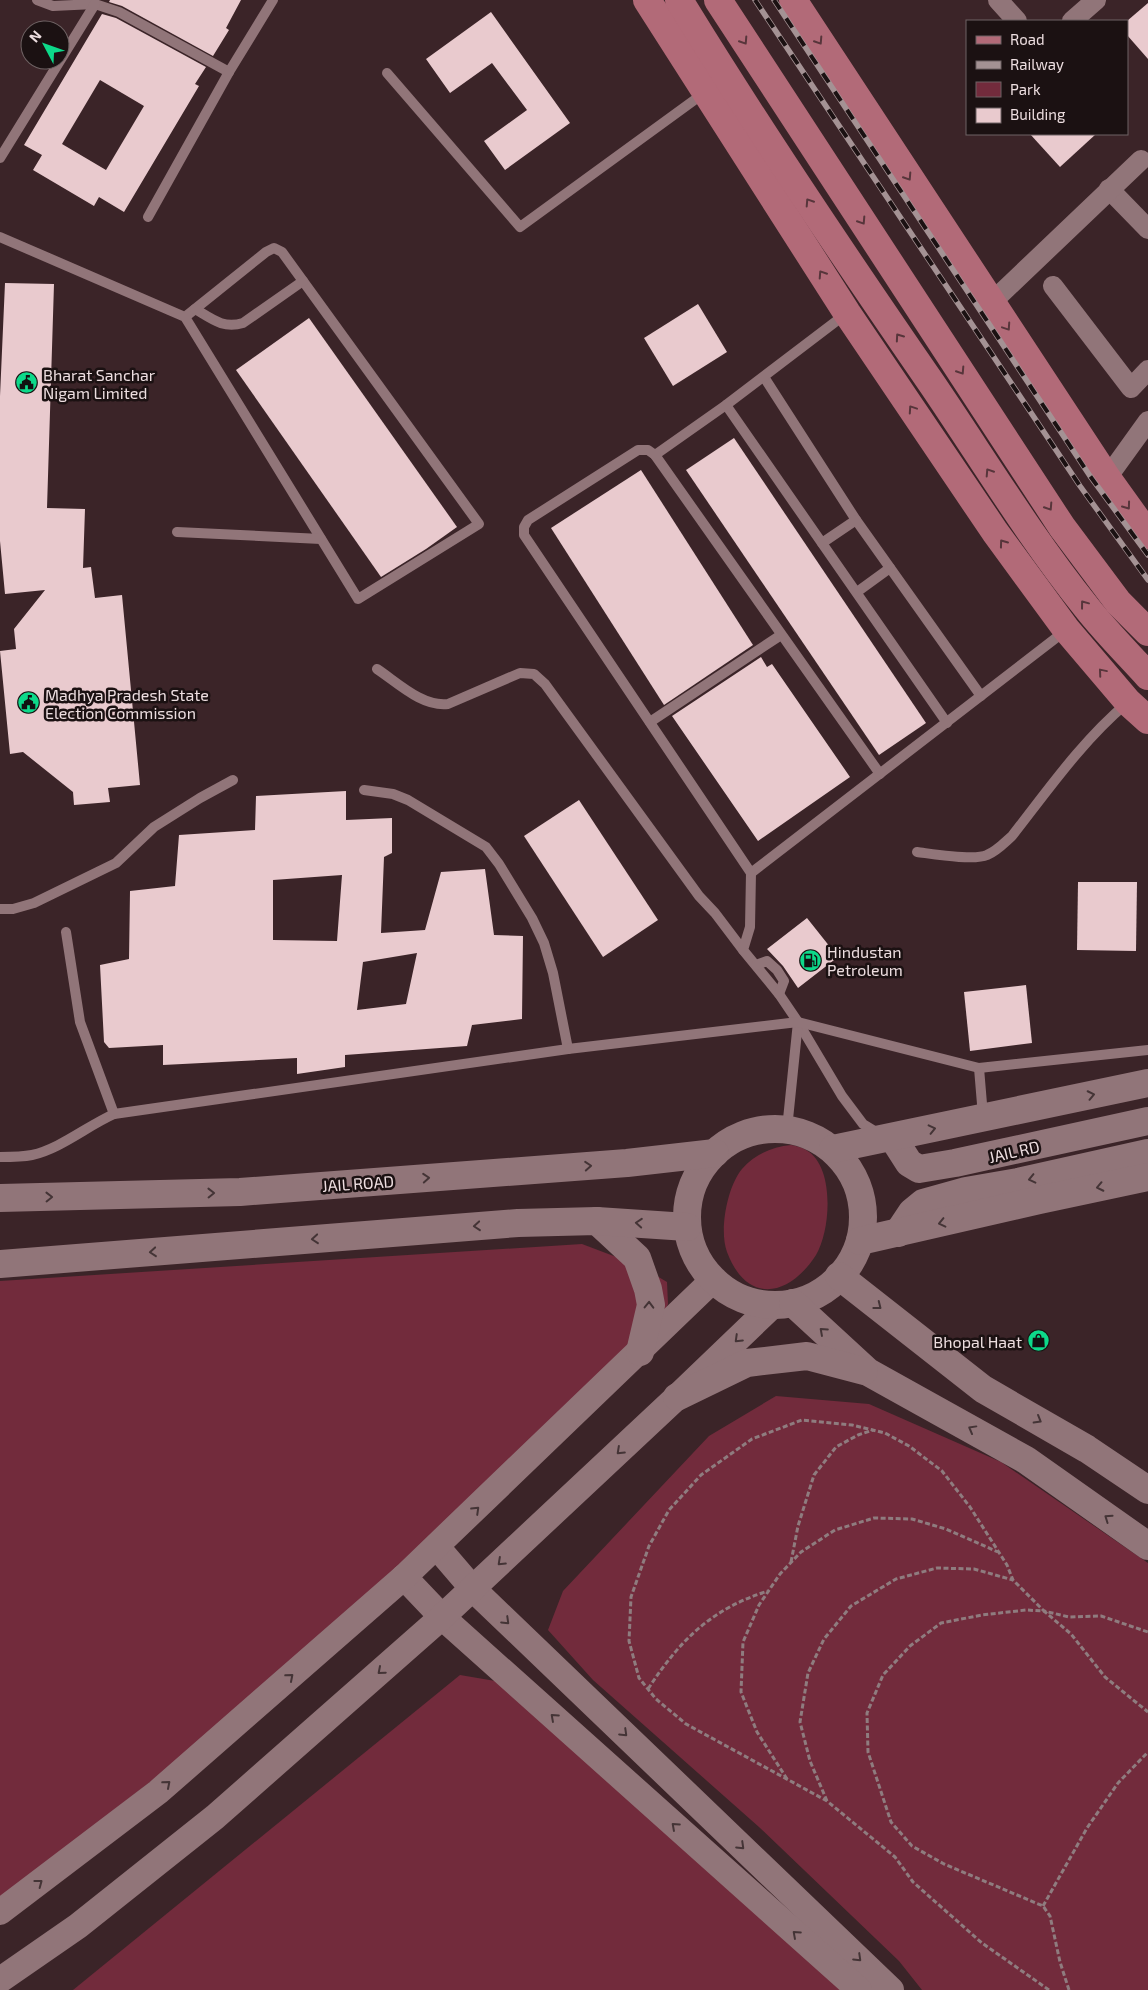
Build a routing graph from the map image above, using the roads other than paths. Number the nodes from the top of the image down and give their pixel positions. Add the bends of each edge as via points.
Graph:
1 (37, 0) edge
2 (273, 0) edge
3 (647, 0) edge
4 (679, 0) edge
5 (718, 0) edge
6 (793, 0) edge
7 (998, 0) edge
8 (1096, 0) edge
9 (95, 4) junction
10 (1016, 20) edge
11 (1073, 20) edge
12 (229, 72) junction
13 (387, 74) dead end
14 (705, 92) junction
15 (0, 158) edge
16 (1141, 160) dead end
17 (1108, 189) junction
18 (148, 217) dead end
19 (1148, 229) edge
20 (0, 236) edge
21 (303, 281) junction
22 (1053, 286) dead end
23 (991, 303) junction
24 (195, 309) junction
25 (847, 313) junction
26 (185, 318) junction
27 (1148, 370) edge
28 (764, 377) junction
29 (726, 405) junction
30 (1148, 420) edge
31 (655, 455) junction
32 (1107, 478) junction
33 (856, 520) junction
34 (176, 532) dead end
35 (1148, 535) edge
36 (321, 539) junction
37 (822, 543) junction
38 (890, 568) junction
39 (857, 592) junction
40 (1066, 629) junction
41 (1148, 632) edge
42 (781, 635) junction
43 (376, 669) dead end
44 (1148, 676) edge
45 (982, 696) junction
46 (1128, 702) junction
47 (1148, 720) edge
48 (650, 722) junction
49 (947, 723) junction
50 (880, 774) junction
51 (234, 780) dead end
52 (364, 790) dead end
53 (917, 852) dead end
54 (751, 873) junction
55 (0, 909) edge
56 (66, 932) dead end
57 (743, 950) junction
58 (798, 1022) junction
59 (568, 1048) junction
60 (1148, 1050) edge
61 (979, 1068) junction
62 (1148, 1083) edge
63 (114, 1114) junction
64 (983, 1117) junction
65 (1148, 1121) edge
66 (787, 1129) junction
67 (890, 1138) junction
68 (833, 1150) junction
69 (716, 1153) junction
70 (1148, 1153) edge
71 (0, 1157) edge
72 (1148, 1177) edge
73 (0, 1198) edge
74 (597, 1220) junction
75 (687, 1227) junction
76 (898, 1233) junction
77 (860, 1241) junction
78 (0, 1264) edge
79 (839, 1276) junction
80 (714, 1280) junction
81 (783, 1304) junction
82 (640, 1352) junction
83 (868, 1372) junction
84 (677, 1398) junction
85 (1148, 1490) edge
86 (1148, 1546) edge
87 (437, 1547) junction
88 (404, 1577) junction
89 (473, 1589) junction
90 (442, 1618) junction
91 (0, 1912) edge
92 (0, 1980) edge
93 (859, 1990) edge
94 (891, 1990) edge

1 - 9 lane via 53,6
2 - 12 lane
3 - 14 main road
44 -> 4 main road via 1087,608 1007,498
5 -> 41 main road via 1062,527 1118,602
6 -> 23 main road
7 - 10 street
8 - 11 street
9 - 12 lane via 118,12
9 - 15 lane
12 - 18 lane
13 - 14 lane via 520,227
25 -> 14 main road
16 - 17 street
17 - 19 street
17 - 23 street
20 - 26 lane
21 - 24 lane via 243,324 226,326
21 - 24 lane via 282,252 274,248
21 - 36 lane via 479,524 358,599
22 - 27 street via 1132,388
23 -> 32 main road
24 - 26 lane
25 - 28 lane
40 -> 25 main road via 995,532
26 - 36 lane
28 - 29 lane
28 - 33 lane
29 - 31 lane
29 - 37 lane
30 - 32 street
31 - 42 lane
31 - 48 lane via 648,450 638,450 528,520 524,527 524,534
32 -> 35 main road
33 - 37 lane
33 - 38 lane
34 - 36 lane
37 - 39 lane
38 - 39 lane
38 - 45 lane
39 - 49 lane
40 - 45 lane
46 -> 40 main road
42 - 48 lane
42 - 50 lane
43 - 57 lane via 423,700 438,705 448,704 520,673 534,674 545,684 699,896
45 - 49 lane
46 - 47 main road
46 - 53 lane via 1088,739 999,848 986,856 974,858
48 - 54 lane
49 - 50 lane
50 - 54 lane
51 - 55 lane via 154,826 116,863 34,903
52 - 59 lane via 393,794 408,800 486,847 532,918 544,943
54 - 57 lane via 750,927
56 - 63 lane via 80,1022
57 - 58 lane
58 - 59 lane
58 - 61 lane
58 - 66 lane
58 - 67 lane via 842,1096 863,1124
59 - 63 lane
60 - 61 lane
61 - 64 lane
64 -> 62 main road
63 - 71 lane via 50,1149 31,1155
67 -> 64 main road
65 - 67 main road, JAIL RD via 955,1164 918,1169 909,1163
66 - 68 main road via 812,1136
66 - 69 main road via 769,1128 722,1146
67 - 68 main road
68 - 77 main road via 850,1169 860,1192 864,1212
73 -> 69 main road, JAIL ROAD via 240,1192 627,1163
69 - 75 main road via 704,1164 688,1195
70 -> 76 main road, JAIL RD via 922,1203
72 -> 76 main road
75 -> 74 main road
74 -> 78 main road via 518,1223
82 -> 74 main road via 651,1305 648,1289 637,1258
75 - 80 main road via 698,1260
76 - 77 main road
77 - 79 main road
79 - 81 main road via 812,1296
79 -> 85 main road via 983,1389 1087,1449
80 - 81 main road via 734,1295 753,1302
80 - 82 street
83 -> 81 main road
81 -> 84 street
87 -> 82 street
83 - 84 main road via 807,1356 747,1363
86 -> 83 main road via 1026,1460
84 -> 89 street
87 - 88 street
87 - 89 street
88 - 90 street
91 -> 88 street via 158,1792
89 - 90 street
89 -> 94 street
90 -> 92 street via 216,1817 78,1926
93 -> 90 street

